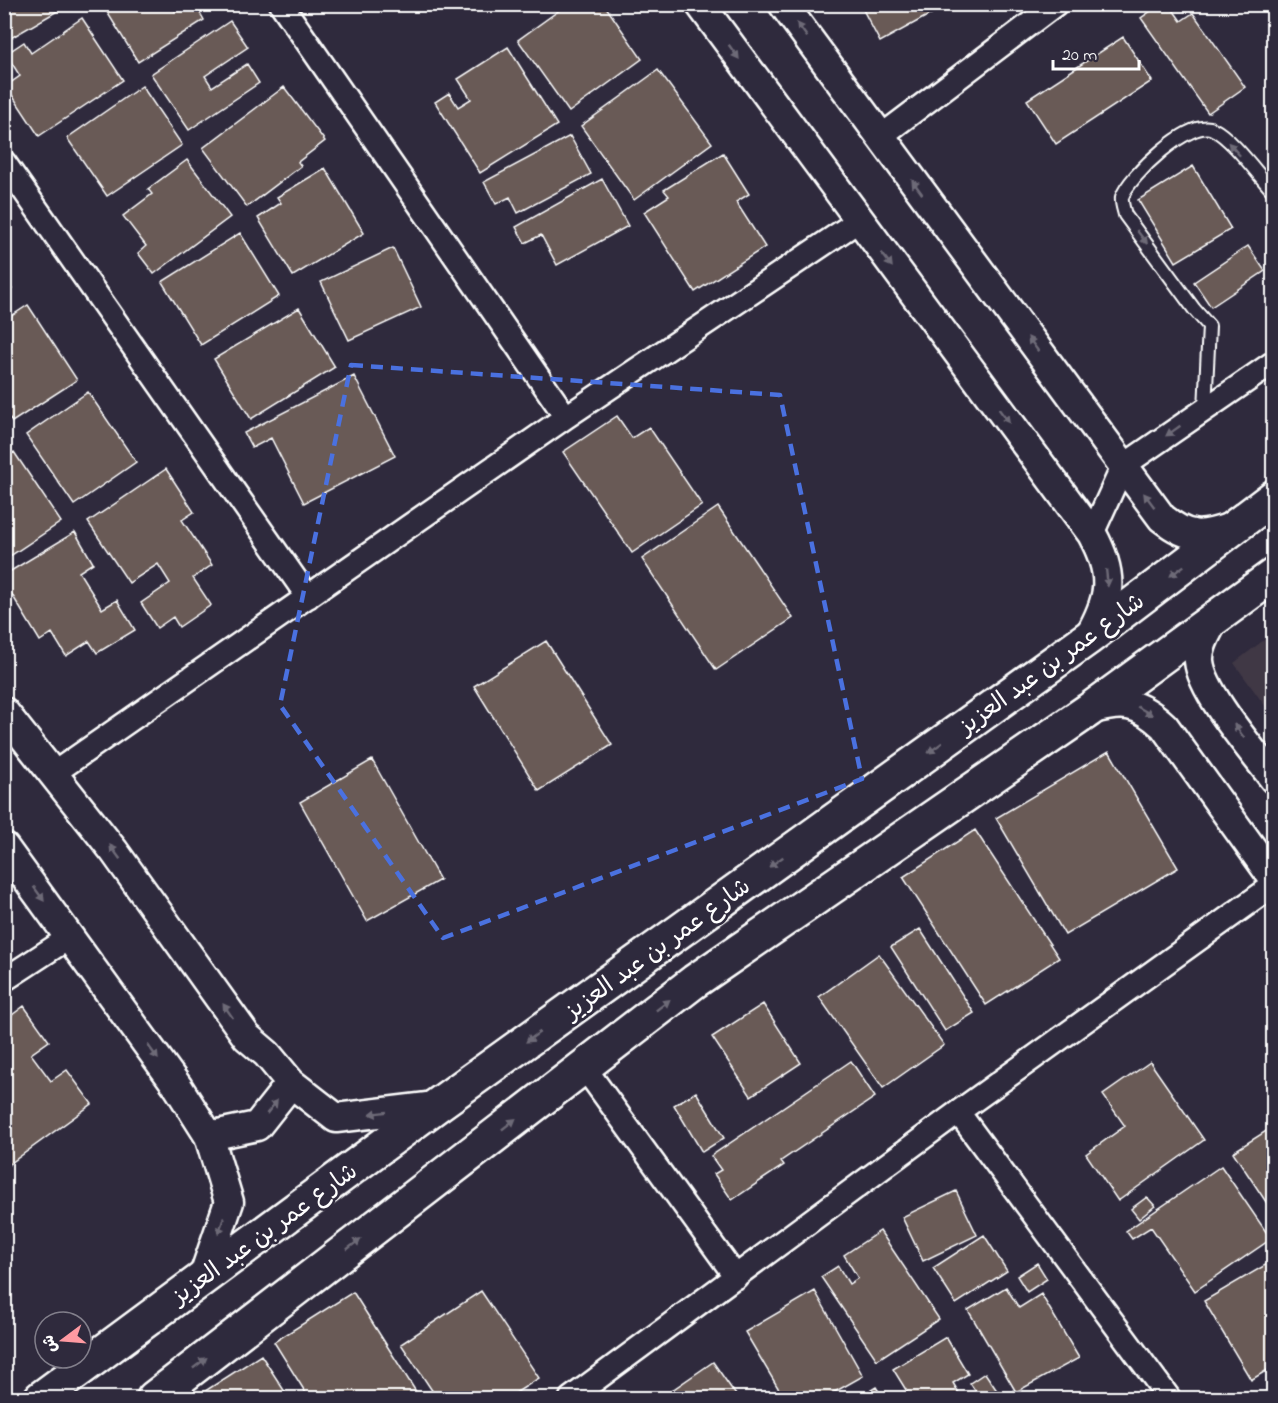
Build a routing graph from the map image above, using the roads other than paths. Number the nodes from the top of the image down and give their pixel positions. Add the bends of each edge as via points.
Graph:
1 (281, 4) edge
2 (700, 4) edge
3 (783, 4) edge
4 (1056, 4) edge
5 (880, 137) junction
6 (4, 162) edge
7 (1274, 192) edge
8 (858, 221) junction
9 (1274, 362) edge
10 (1205, 409) junction
11 (566, 417) junction
12 (1123, 466) junction
13 (1274, 497) edge
14 (1234, 527) junction
15 (1092, 534) junction
16 (1274, 574) edge
17 (308, 597) junction
18 (1215, 618) junction
19 (1088, 638) junction
20 (1089, 710) junction
21 (4, 712) edge
22 (54, 773) junction
23 (1274, 779) edge
24 (4, 847) edge
25 (1274, 879) edge
26 (1274, 885) edge
27 (70, 937) junction
28 (4, 980) edge
29 (584, 1066) junction
30 (291, 1083) junction
31 (436, 1106) junction
32 (958, 1112) junction
33 (209, 1136) junction
34 (736, 1277) junction
35 (203, 1278) junction
36 (1162, 1396) edge
37 (41, 1398) edge
38 (154, 1398) edge
39 (571, 1398) edge

1 - 11 street
2 -> 8 street
5 -> 3 street
4 - 5 street
12 -> 5 street
6 - 17 street
7 -> 10 lane via 1228,141 1212,129 1199,128 1181,136 1141,171 1121,200 1125,215 1209,326
8 - 11 street
8 -> 15 street
9 - 10 street
10 -> 12 street
11 - 17 street
14 -> 12 street via 1207,536 1193,536 1176,529 1162,518
12 - 15 street
13 - 14 main road, شارع عمر بن عبد العزيز
14 -> 19 main road, شارع عمر بن عبد العزيز
15 -> 19 street via 1104,555 1110,583 1104,610
16 - 18 main road, شارع عمر بن عبد العزيز
17 - 22 street
18 - 20 main road, شارع عمر بن عبد العزيز
23 -> 18 street via 1201,674 1198,659 1202,642
19 -> 31 main road, شارع عمر بن عبد العزيز
20 -> 25 street via 1112,704 1147,710 1164,726
29 -> 20 main road, شارع عمر بن عبد العزيز via 704,974
21 - 22 street
30 -> 22 street via 247,1037
24 -> 27 street
26 - 32 street
27 - 28 street
27 -> 33 street
29 - 34 street
38 -> 29 main road, شارع عمر بن عبد العزيز
31 -> 30 street via 336,1118
33 -> 30 street via 257,1126
31 - 35 main road, شارع عمر بن عبد العزيز
32 - 34 street
32 - 36 street
33 -> 35 street via 229,1202
34 - 39 street
35 - 37 main road, شارع عمر بن عبد العزيز

